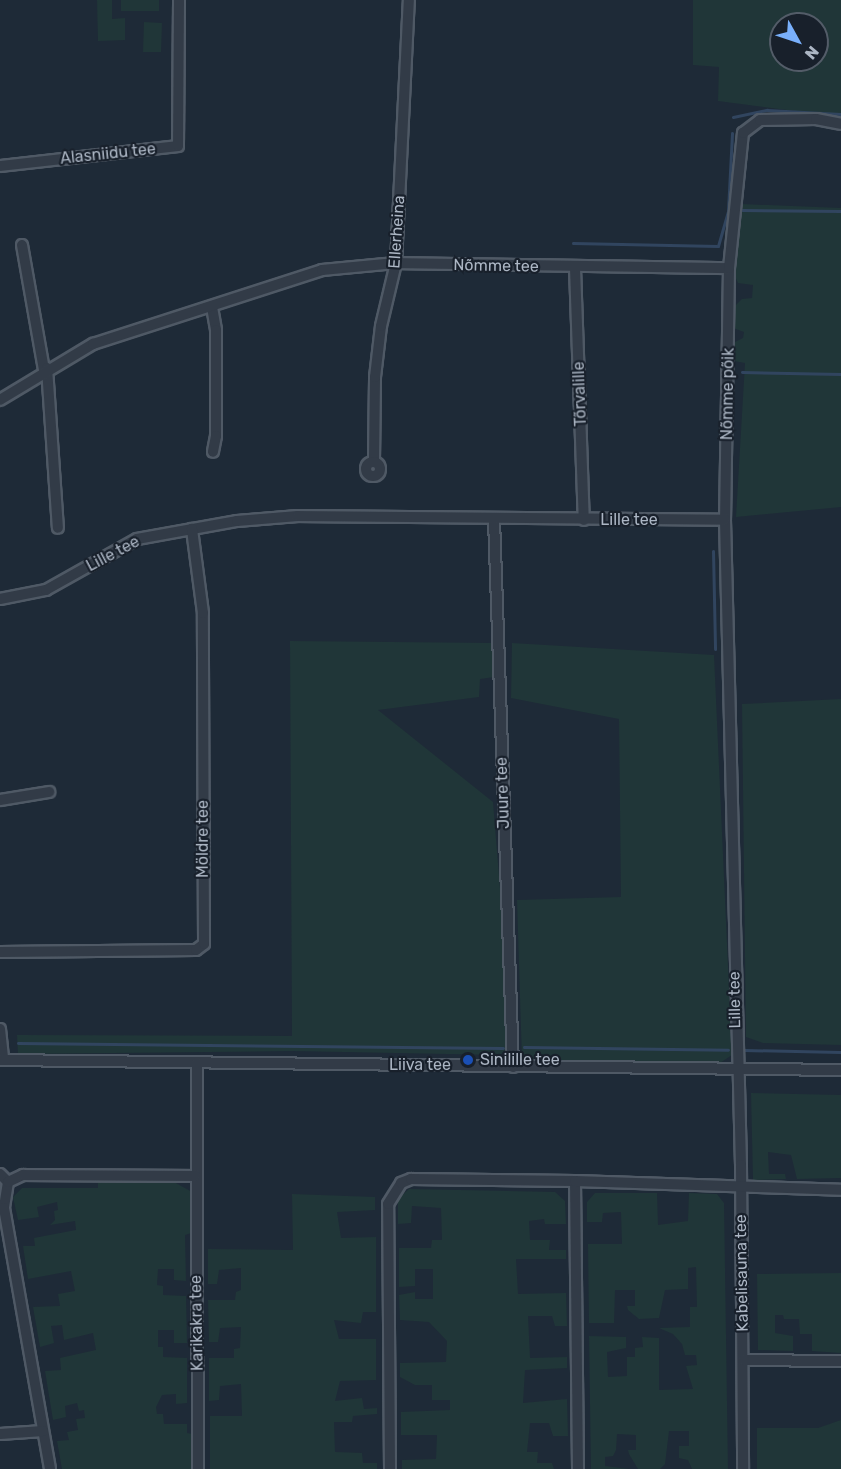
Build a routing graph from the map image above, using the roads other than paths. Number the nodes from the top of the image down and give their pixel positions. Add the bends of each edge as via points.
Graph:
1 (178, 0) edge
2 (409, 0) edge
3 (841, 124) edge
4 (0, 166) edge
5 (22, 244) dead end
6 (396, 263) junction
7 (575, 268) junction
8 (729, 268) junction
9 (212, 307) junction
10 (45, 370) junction
11 (0, 400) edge
12 (213, 452) dead end
13 (374, 461) dead end
14 (494, 519) junction
15 (584, 520) junction
16 (725, 520) junction
17 (58, 528) dead end
18 (192, 528) junction
19 (0, 599) edge
20 (49, 792) dead end
21 (0, 800) edge
22 (0, 952) edge
23 (0, 1029) edge
24 (2, 1060) edge
25 (198, 1063) junction
26 (513, 1067) junction
27 (738, 1069) junction
28 (841, 1070) edge
29 (195, 1176) junction
30 (4, 1178) edge
31 (575, 1181) junction
32 (740, 1186) junction
33 (841, 1190) edge
34 (743, 1360) junction
35 (841, 1361) edge
36 (43, 1431) junction
37 (0, 1434) edge
38 (50, 1469) edge
39 (198, 1469) edge
40 (390, 1469) edge
41 (578, 1469) edge
42 (743, 1469) edge

1 - 4 street, Alasniidu tee via 178,146
2 - 6 street, Ellerheina
3 - 8 street via 816,119 760,120 743,133
5 - 10 street
6 - 7 street, Nõmme tee
6 - 9 street, Nõmme tee via 322,270
6 - 13 street, Ellerheina via 381,326 375,377
7 - 8 street, Nõmme tee
7 - 15 street, Tõrvalille
8 - 16 street, Nõmme põik
9 - 10 street, Nõmme tee via 93,345
9 - 12 street via 216,330
10 - 11 street, Nõmme tee
10 - 17 street
14 - 15 street, Lille tee
14 - 18 street, Lille tee via 298,516
14 - 26 street, Juure tee
15 - 16 street, Lille tee
16 - 27 street, Lille tee
18 - 19 street, Lille tee via 137,539 46,590
18 - 22 street, Möldre tee via 203,613 204,944 196,950
20 - 21 street
23 - 24 street
24 - 25 street, Liiva tee
25 - 26 street, Liiva tee
25 - 29 street, Karikakra tee
26 - 27 street, Liiva tee
27 - 28 street, Liiva tee
27 - 32 street, Kabelisauna tee
29 - 30 street
29 - 39 street, Karikakra tee
30 - 36 street via 4,1208
31 - 32 street
31 - 40 street via 411,1179 401,1183 391,1196
31 - 41 street
32 - 33 street
32 - 34 street, Kabelisauna tee
34 - 35 street
34 - 42 street, Kabelisauna tee
36 - 37 street
36 - 38 street

